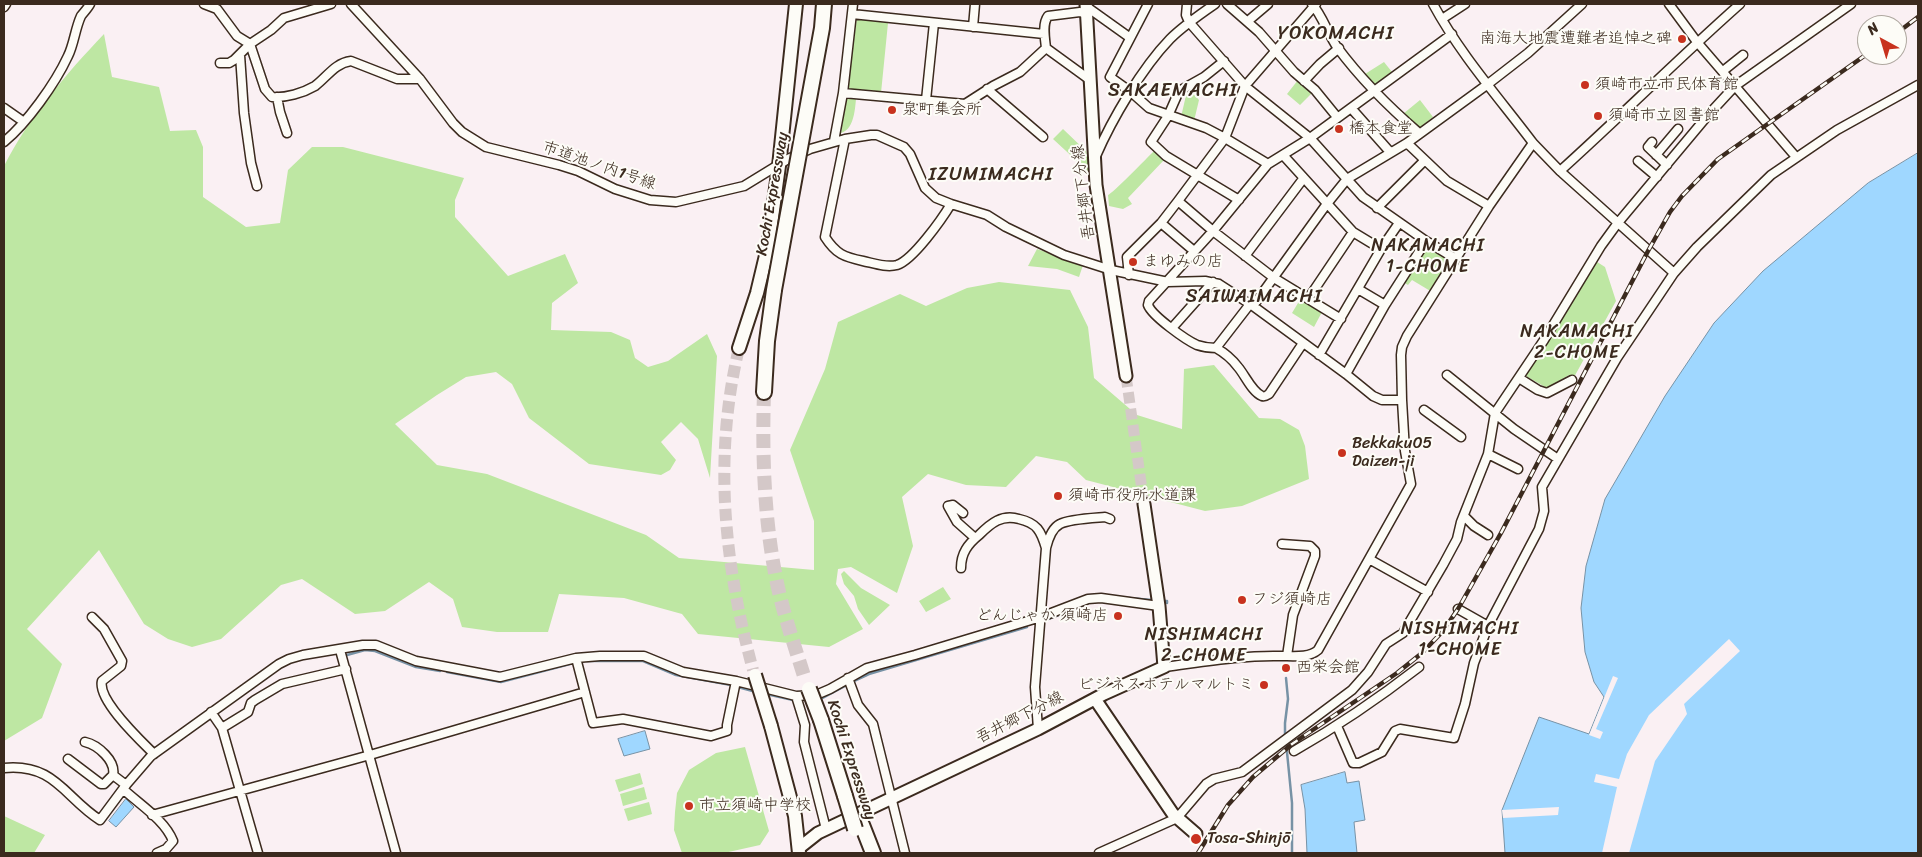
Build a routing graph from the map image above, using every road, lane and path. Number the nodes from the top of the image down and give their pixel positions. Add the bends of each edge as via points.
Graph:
1 (6, 4) edge
2 (90, 4) edge
3 (204, 4) edge
4 (331, 4) edge
5 (351, 4) edge
6 (796, 4) edge
7 (824, 4) edge
8 (853, 4) edge
9 (975, 4) edge
10 (1148, 4) edge
11 (1187, 4) edge
12 (1215, 4) edge
13 (1227, 4) edge
14 (1268, 4) edge
15 (1314, 4) edge
16 (1433, 4) edge
17 (1465, 4) edge
18 (1582, 4) edge
19 (1670, 4) edge
20 (1740, 4) edge
21 (1851, 4) edge
22 (4, 7) edge
23 (1086, 8) edge
24 (852, 14) junction
25 (1442, 19) junction
26 (1248, 21) junction
27 (1189, 22) junction
28 (934, 23) junction
29 (973, 27) junction
30 (1044, 34) junction
31 (1452, 34) junction
32 (1129, 37) junction
33 (1697, 42) junction
34 (250, 44) junction
35 (1046, 48) junction
36 (1339, 48) junction
37 (1276, 52) junction
38 (240, 55) junction
39 (1743, 55) dead end
40 (1224, 61) junction
41 (220, 63) dead end
42 (1722, 71) junction
43 (420, 79) junction
44 (1090, 80) junction
45 (1304, 80) junction
46 (1488, 84) junction
47 (1918, 85) edge
48 (1245, 86) junction
49 (1735, 86) junction
50 (987, 89) junction
51 (1375, 91) junction
52 (1131, 92) junction
53 (843, 93) junction
54 (277, 97) junction
55 (926, 100) junction
56 (4, 108) edge
57 (1351, 108) junction
58 (1168, 116) junction
59 (1337, 117) junction
60 (24, 122) junction
61 (1678, 129) dead end
62 (287, 133) dead end
63 (1418, 133) junction
64 (1042, 137) dead end
65 (1225, 138) junction
66 (1310, 138) junction
67 (845, 139) junction
68 (834, 141) junction
69 (4, 142) edge
70 (1652, 142) dead end
71 (1407, 143) junction
72 (1533, 143) junction
73 (1390, 152) junction
74 (1283, 155) junction
75 (1656, 155) junction
76 (1096, 157) junction
77 (1796, 157) junction
78 (1424, 161) junction
79 (1638, 161) dead end
80 (1268, 164) junction
81 (1667, 165) junction
82 (779, 166) junction
83 (1560, 171) junction
84 (1198, 175) junction
85 (1657, 177) junction
86 (1303, 179) junction
87 (1347, 179) junction
88 (257, 186) dead end
89 (1239, 200) junction
90 (1178, 201) junction
91 (951, 204) junction
92 (1326, 205) junction
93 (1489, 206) junction
94 (1377, 208) junction
95 (1161, 223) junction
96 (1399, 223) junction
97 (1617, 224) junction
98 (1213, 231) junction
99 (1353, 232) junction
100 (1426, 241) junction
101 (1381, 249) junction
102 (1194, 251) junction
103 (1245, 256) junction
104 (1456, 259) junction
105 (1111, 270) junction
106 (1674, 273) junction
107 (1129, 276) junction
108 (1274, 278) junction
109 (1168, 282) junction
110 (1213, 282) junction
111 (1358, 289) junction
112 (1308, 299) junction
113 (1251, 305) junction
114 (1385, 305) junction
115 (1341, 319) junction
116 (1172, 328) junction
117 (1303, 343) junction
118 (739, 348) tunnel mouth
119 (1216, 348) junction
120 (1319, 355) junction
121 (1346, 374) junction
122 (1447, 375) dead end
123 (1126, 376) tunnel mouth
124 (1519, 378) junction
125 (1572, 380) dead end
126 (764, 392) tunnel mouth
127 (1402, 400) junction
128 (1424, 410) dead end
129 (1495, 413) junction
130 (1461, 437) dead end
131 (1488, 454) junction
132 (1558, 459) junction
133 (1518, 469) dead end
134 (1144, 504) tunnel mouth
135 (963, 513) dead end
136 (1464, 516) junction
137 (1110, 519) dead end
138 (1488, 536) dead end
139 (975, 538) junction
140 (1282, 544) dead end
141 (1046, 548) junction
142 (1369, 559) junction
143 (961, 568) dead end
144 (1428, 592) junction
145 (1159, 606) junction
146 (1458, 609) dead end
147 (92, 617) dead end
148 (1041, 617) junction
149 (1488, 626) junction
150 (340, 650) junction
151 (1287, 656) junction
152 (576, 658) junction
153 (1164, 667) junction
154 (1419, 667) dead end
155 (346, 669) junction
156 (754, 673) tunnel mouth
157 (848, 678) junction
158 (736, 681) junction
159 (807, 684) tunnel mouth
160 (585, 692) junction
161 (796, 696) junction
162 (1096, 698) junction
163 (211, 712) junction
164 (1337, 726) junction
165 (222, 728) junction
166 (1038, 729) junction
167 (1301, 737) junction
168 (85, 742) dead end
169 (1294, 751) dead end
170 (154, 754) junction
171 (370, 755) junction
172 (68, 759) dead end
173 (4, 768) edge
174 (113, 775) junction
175 (124, 787) junction
176 (241, 791) junction
177 (891, 800) junction
178 (152, 815) junction
179 (1177, 818) junction
180 (858, 827) junction
181 (826, 829) junction
182 (1196, 834) dead end
183 (797, 852) edge
184 (157, 853) edge
185 (258, 853) edge
186 (396, 853) edge
187 (863, 853) edge
188 (873, 853) edge
189 (905, 853) edge
190 (1099, 853) edge

1 - 22 street
2 - 60 street via 82,15 63,66
3 - 34 street via 217,9 237,36
4 - 34 street via 284,18
5 - 43 street, 市道池ノ内1号線
6 - 82 highway
7 - 126 highway, Kochi Expressway, bridge via 774,290
8 - 24 street
9 - 29 street
10 - 32 street
11 - 27 street
12 - 27 street
13 - 26 street
14 - 26 street
15 - 36 street
15 - 37 street
16 - 25 street
17 - 25 street
18 - 46 street
19 - 33 street
20 - 33 street
21 - 49 street
23 - 30 street via 1080,12 1052,14 1046,18
23 - 32 street
23 - 44 main road, 吾井郷下分線
24 - 28 street
24 - 53 street
25 - 31 street
26 - 37 street
27 - 40 street
27 - 52 street via 1169,40
28 - 29 street
28 - 55 street
29 - 30 street
30 - 35 street
31 - 46 street
31 - 51 street
32 - 52 street via 1110,77
33 - 42 street
33 - 83 street
34 - 38 street
34 - 54 street via 265,89 272,97
35 - 44 street
35 - 50 street via 1020,72
36 - 45 street
36 - 51 street
37 - 45 street
37 - 48 street
38 - 41 street via 229,63
38 - 88 street via 244,113
39 - 42 street
40 - 48 street
40 - 58 street via 1179,92
42 - 49 street
43 - 54 street via 397,79 346,61 307,90
43 - 82 street, 市道池ノ内1号線 via 453,123 475,142 578,171 615,189 650,200 676,202 726,192 744,186
44 - 76 main road, 吾井郷下分線
45 - 59 street
46 - 63 street
46 - 72 street
47 - 77 street
48 - 65 street
48 - 66 street
49 - 77 street
49 - 81 street
50 - 55 street via 965,104
50 - 64 street
51 - 57 street
51 - 63 street
52 - 58 street via 1149,108
52 - 76 street
53 - 55 street
53 - 68 street
54 - 62 street
56 - 60 street
57 - 59 street
57 - 73 street
58 - 65 street
58 - 84 street via 1150,142
59 - 66 street
60 - 69 street
61 - 75 street
63 - 71 street
65 - 80 street
65 - 84 street
66 - 74 street
66 - 87 street
67 - 68 street, 市道池ノ内1号線
67 - 91 street, 市道池ノ内1号線 via 871,135 900,144 910,154 925,188 936,198
67 - 91 street via 825,238 838,253 886,266 902,263 937,226
68 - 82 street, 市道池ノ内1号線 via 810,149
70 - 75 street via 1648,147
71 - 73 street
71 - 78 street
72 - 83 street
72 - 93 street
73 - 87 street
74 - 80 street
74 - 86 street
75 - 81 street
76 - 105 main road, 吾井郷下分線 via 1096,185
77 - 106 street via 1758,186
78 - 93 street via 1447,181
78 - 94 street
79 - 85 street
80 - 89 street
81 - 85 street
82 - 118 highway via 766,254
83 - 97 street
84 - 89 street
84 - 90 street
85 - 97 street
86 - 92 street
86 - 103 street
87 - 92 street
87 - 94 street
89 - 98 street
90 - 95 street
90 - 98 street
91 - 105 street, 市道池ノ内1号線 via 987,215 1064,255
92 - 99 street
92 - 108 street
93 - 104 street
94 - 96 street
95 - 102 street
95 - 107 street via 1127,257
96 - 100 street
96 - 101 street
97 - 106 street
97 - 124 street
98 - 102 street
98 - 103 street
99 - 101 street
99 - 112 street
100 - 104 street
100 - 114 street
101 - 111 street
102 - 109 street
103 - 108 street
104 - 127 street via 1402,347
105 - 107 street, 市道池ノ内1号線
105 - 123 main road, 吾井郷下分線
106 - 132 street via 1617,358
107 - 109 street, 市道池ノ内1号線
108 - 112 street
108 - 113 street
109 - 110 street, 市道池ノ内1号線
109 - 116 street via 1148,305
110 - 113 street
110 - 116 street
111 - 114 street
111 - 115 street
112 - 115 street
113 - 117 street
113 - 119 street
114 - 121 street
115 - 120 street
116 - 119 street via 1196,344
117 - 119 street via 1265,396 1260,396 1228,355
117 - 120 street
120 - 121 street
121 - 127 street via 1373,396 1382,400
122 - 129 street
124 - 125 street via 1547,392
124 - 129 street
127 - 142 street via 1411,484
128 - 130 street
129 - 131 street
129 - 132 street
131 - 133 street
131 - 136 street
132 - 149 street via 1542,487 1544,512 1539,529
134 - 145 main road
135 - 139 street via 953,504 948,506 957,522
136 - 138 street
136 - 144 street via 1457,539
137 - 141 street via 1059,524 1049,537
139 - 141 street via 996,520 1006,516 1032,523
139 - 143 street via 962,556
140 - 151 street via 1310,546 1315,551 1293,616
141 - 148 street
142 - 144 street
142 - 151 street via 1318,650
144 - 167 street via 1403,633 1386,644 1352,690
145 - 148 street via 1094,598
145 - 153 main road
146 - 149 street
147 - 170 street via 104,629 122,661 121,666 102,681 102,692 128,729
148 - 157 street via 867,668
148 - 166 street via 1035,688
149 - 164 street via 1474,663 1454,738 1400,729 1395,731 1382,752 1353,763
150 - 152 street via 376,645 416,661 500,677
150 - 155 street
150 - 163 street via 289,659
151 - 153 street via 1242,657
152 - 158 street via 644,656 683,672
152 - 160 street
153 - 162 main road, 吾井郷下分線
154 - 164 street via 1390,691
155 - 165 street via 282,684 255,700 248,712
155 - 171 street
156 - 183 highway, bridge via 795,816
157 - 161 street via 816,695
157 - 177 street via 858,705 873,724
158 - 160 street via 727,731 711,736 623,719 593,723
158 - 161 street
159 - 180 highway, Kochi Expressway, bridge
160 - 171 street
161 - 181 street
162 - 166 main road, 吾井郷下分線
162 - 179 main road
163 - 165 street
163 - 170 street
164 - 167 street
165 - 176 street
166 - 177 main road, 吾井郷下分線
167 - 169 street
167 - 179 street via 1290,734 1242,772 1206,784
168 - 174 street via 97,746 112,765
170 - 175 street
171 - 176 street
171 - 186 street
172 - 174 street via 101,784
173 - 175 street via 24,768 43,774 100,820
174 - 175 street
175 - 178 street
176 - 178 street
176 - 185 street
177 - 181 main road, 吾井郷下分線
177 - 189 street
178 - 184 street via 173,841
179 - 182 main road
179 - 190 street
180 - 187 highway, Kochi Expressway
180 - 188 highway
181 - 183 main road, 吾井郷下分線

